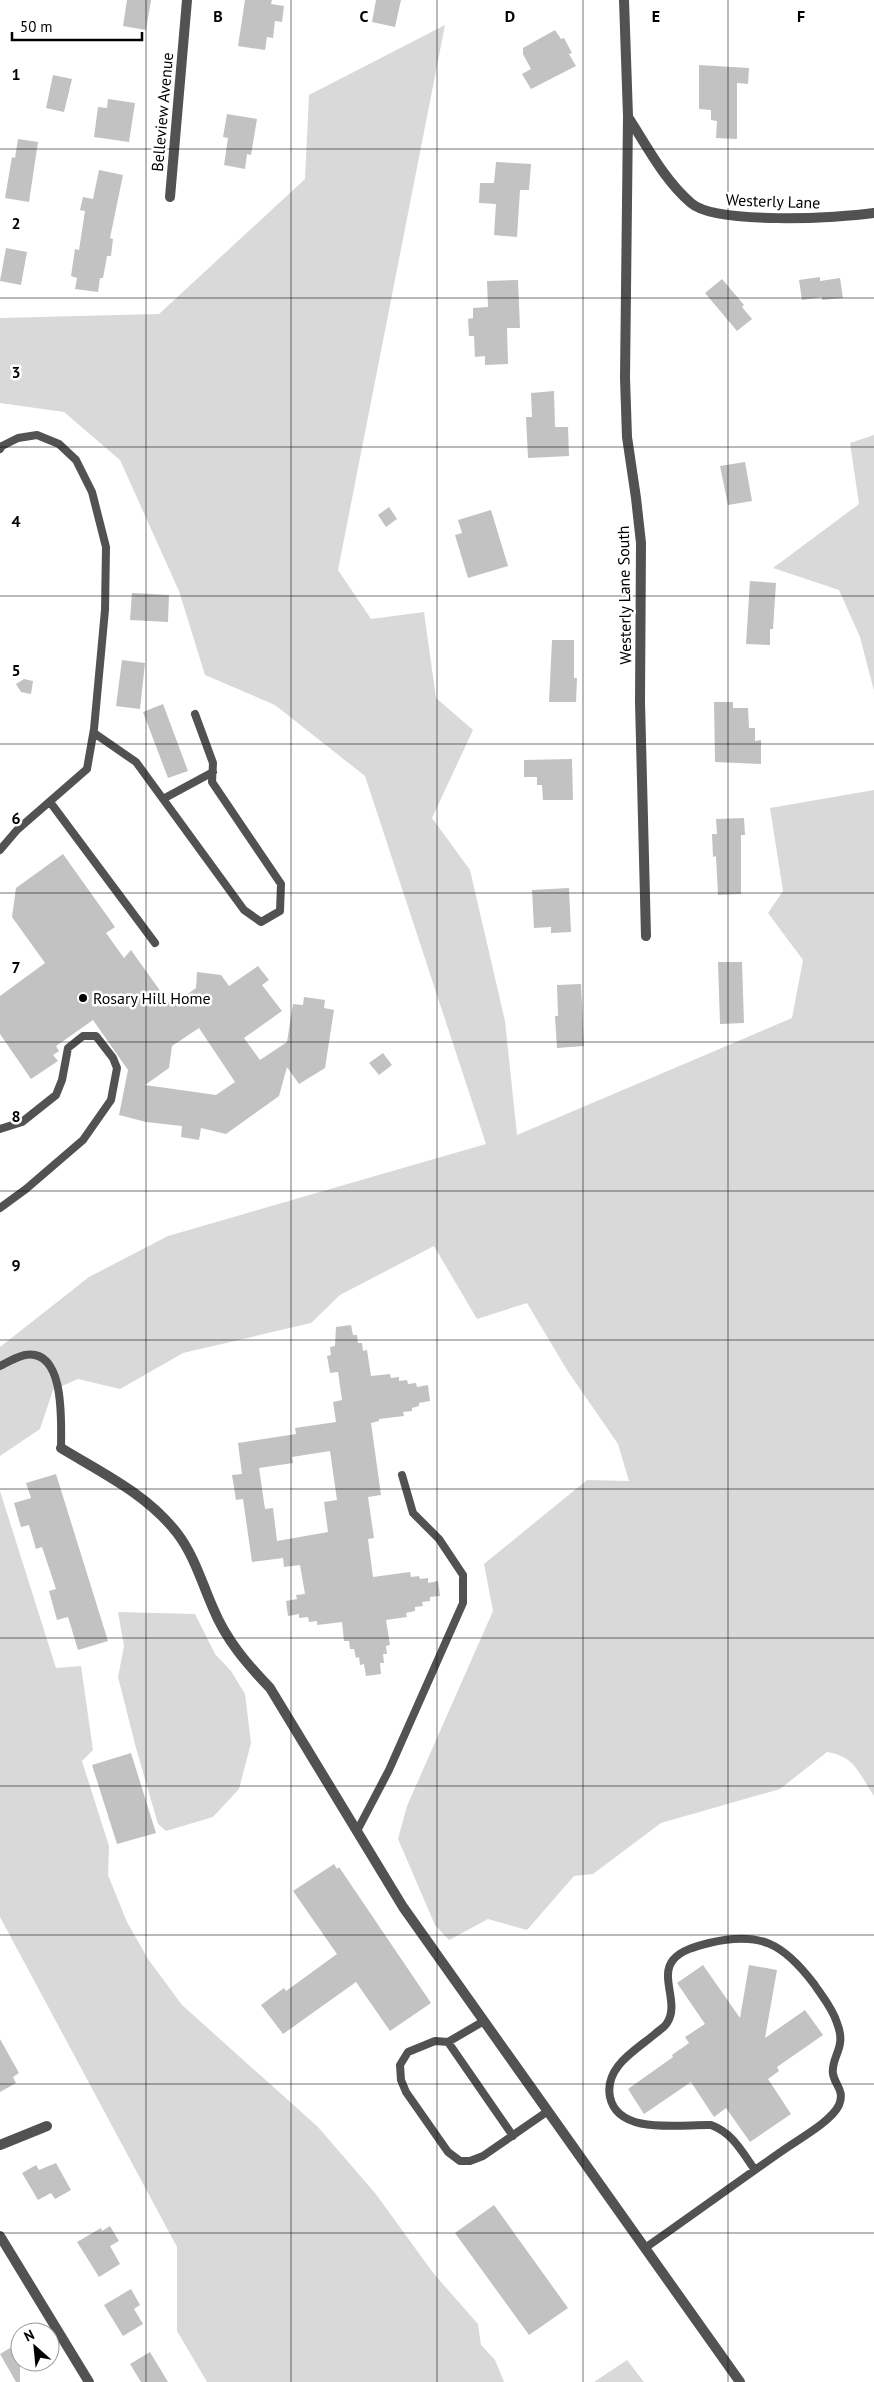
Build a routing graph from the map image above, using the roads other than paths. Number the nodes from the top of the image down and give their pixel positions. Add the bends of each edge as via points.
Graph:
1 (187, 0) edge
2 (624, 0) edge
3 (628, 116) junction
4 (170, 197) dead end
5 (874, 213) edge
6 (0, 449) edge
7 (195, 714) dead end
8 (94, 733) junction
9 (212, 772) junction
10 (163, 799) junction
11 (50, 802) junction
12 (0, 850) edge
13 (646, 936) dead end
14 (155, 943) dead end
15 (0, 1129) edge
16 (0, 1208) edge
17 (0, 1366) edge
18 (61, 1448) joint
19 (402, 1476) dead end
20 (357, 1830) junction
21 (484, 2021) junction
22 (448, 2042) junction
23 (548, 2111) junction
24 (47, 2126) dead end
25 (513, 2136) junction
26 (0, 2145) edge
27 (754, 2170) junction
28 (0, 2236) edge
29 (645, 2248) junction
30 (90, 2382) edge
31 (740, 2382) edge

1 - 4 street, Belleview Avenue
2 - 3 street
3 - 5 street, Westerly Lane via 664,172 691,202 703,210 722,215 837,218
3 - 13 street, Westerly Lane South via 625,378 627,437 641,543 640,702
6 - 8 lane via 18,438 37,435 59,444 76,460 92,492 106,547
7 - 9 lane via 213,763
8 - 10 lane via 136,762
8 - 11 lane via 87,769
9 - 10 lane
9 - 10 lane via 212,782 281,884 280,911 261,922 244,910
11 - 12 lane via 17,830
11 - 14 lane
15 - 16 lane via 22,1122 56,1095 68,1048 83,1036 96,1036 117,1068 111,1100 83,1140
17 - 18 lane via 27,1354 42,1358 53,1371 60,1391
18 - 20 street via 144,1500 178,1534 228,1638 270,1688
19 - 20 lane via 413,1513 439,1539 463,1575 462,1603 389,1770
20 - 21 street via 403,1907
21 - 22 lane
21 - 23 street
22 - 25 lane
22 - 25 lane via 435,2041 408,2052 400,2065 406,2092 448,2152 460,2161 483,2156
23 - 25 lane
23 - 29 street
24 - 26 street
27 - 27 lane via 829,2117 839,2105 841,2089 833,2074 840,2043 837,2022 826,2001 798,1963 763,1940 735,1937 701,1945 673,1960 668,1971 672,2002 667,2023 614,2070 610,2093 614,2109 640,2125 699,2125 722,2129 736,2141
27 - 29 lane
28 - 30 street
29 - 31 street

